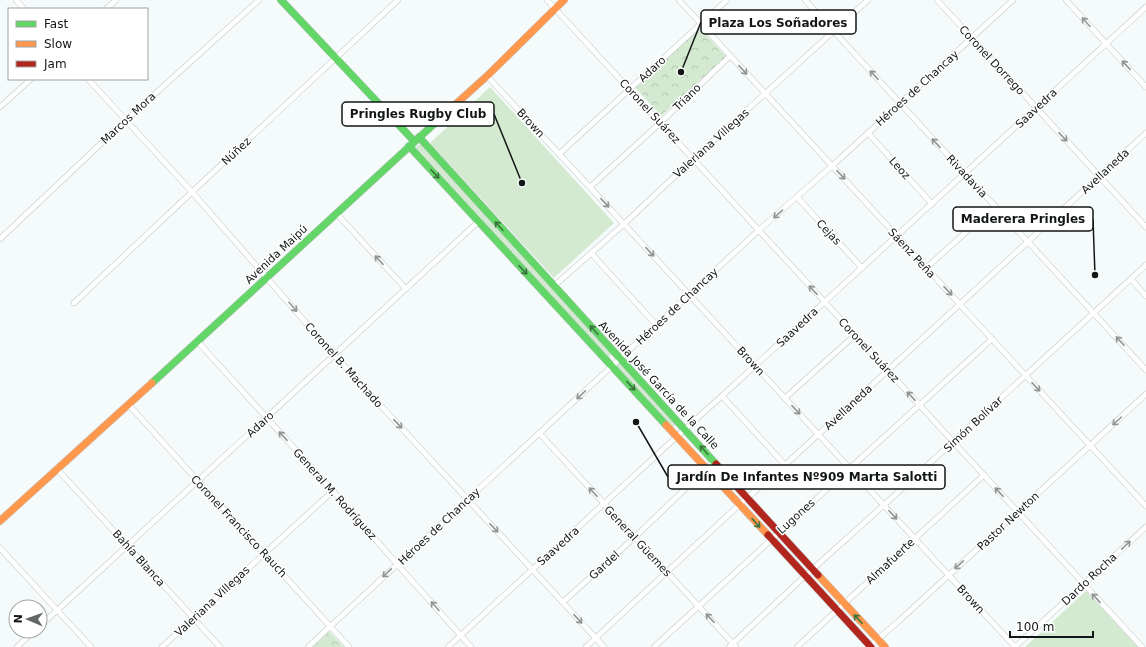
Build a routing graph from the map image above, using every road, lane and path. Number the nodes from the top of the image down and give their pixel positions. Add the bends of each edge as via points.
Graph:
1 (16, 0) edge
2 (116, 0) edge
3 (259, 0) edge
4 (281, 0) edge
5 (398, 0) edge
6 (547, 0) edge
7 (564, 0) edge
8 (678, 0) edge
9 (727, 0) edge
10 (805, 0) edge
11 (868, 0) edge
12 (937, 0) edge
13 (1013, 0) edge
14 (1066, 0) edge
15 (23, 8) edge
16 (107, 8) edge
17 (555, 8) junction
18 (1146, 8) edge
19 (701, 24) junction
20 (834, 32) junction
21 (972, 38) junction
22 (1106, 43) junction
23 (730, 56) junction
24 (336, 58) junction
25 (487, 76) junction
26 (29, 80) edge
27 (89, 80) edge
28 (1146, 87) edge
29 (630, 90) junction
30 (766, 94) junction
31 (900, 104) junction
32 (0, 107) edge
33 (1036, 108) junction
34 (126, 120) junction
35 (660, 123) junction
36 (868, 133) junction
37 (1146, 133) edge
38 (414, 141) junction
39 (559, 154) junction
40 (693, 159) junction
41 (832, 166) junction
42 (965, 174) junction
43 (1100, 176) junction
44 (590, 187) junction
45 (192, 192) junction
46 (797, 197) junction
47 (932, 204) junction
48 (995, 206) junction
49 (336, 213) junction
50 (479, 221) junction
51 (624, 224) junction
52 (1146, 227) edge
53 (759, 230) junction
54 (897, 236) junction
55 (0, 239) edge
56 (1028, 242) junction
57 (591, 253) junction
58 (1146, 265) edge
59 (862, 268) junction
60 (926, 268) junction
61 (267, 277) junction
62 (1131, 279) junction
63 (554, 286) junction
64 (406, 289) junction
65 (690, 295) junction
66 (1146, 296) edge
67 (825, 302) junction
68 (74, 303) dead end
69 (960, 304) junction
70 (1094, 313) junction
71 (657, 326) junction
72 (855, 335) junction
73 (992, 339) junction
74 (198, 342) junction
75 (334, 355) junction
76 (620, 359) junction
77 (612, 366) junction
78 (755, 366) junction
79 (1146, 370) edge
80 (888, 371) junction
81 (1026, 376) junction
82 (1146, 394) edge
83 (722, 396) junction
84 (785, 398) junction
85 (128, 404) junction
86 (919, 405) junction
87 (266, 418) junction
88 (685, 429) junction
89 (540, 434) junction
90 (818, 434) junction
91 (677, 436) junction
92 (953, 442) junction
93 (1090, 445) junction
94 (714, 461) junction
95 (785, 465) junction
96 (849, 468) junction
97 (57, 469) junction
98 (706, 469) junction
99 (984, 475) junction
100 (197, 481) junction
101 (333, 491) junction
102 (747, 498) junction
103 (468, 500) junction
104 (604, 504) junction
105 (739, 505) junction
106 (884, 505) junction
107 (1146, 506) edge
108 (1018, 512) junction
109 (0, 522) edge
110 (1146, 526) edge
111 (778, 532) junction
112 (635, 537) junction
113 (914, 539) junction
114 (771, 540) junction
115 (127, 545) junction
116 (0, 548) edge
117 (264, 554) junction
118 (397, 564) junction
119 (532, 570) junction
120 (812, 570) junction
121 (667, 572) junction
122 (948, 575) junction
123 (804, 576) junction
124 (1084, 584) junction
125 (563, 602) junction
126 (844, 604) junction
127 (699, 606) junction
128 (57, 610) junction
129 (837, 611) junction
130 (48, 618) edge
131 (193, 619) junction
132 (330, 626) junction
133 (461, 636) junction
134 (596, 638) junction
135 (26, 639) edge
136 (877, 639) junction
137 (733, 646) edge
138 (17, 647) edge
139 (91, 647) edge
140 (162, 647) edge
141 (220, 647) edge
142 (308, 647) edge
143 (349, 647) edge
144 (448, 647) edge
145 (471, 647) edge
146 (586, 647) edge
147 (604, 647) edge
148 (654, 647) edge
149 (797, 647) edge
150 (870, 647) edge
151 (885, 647) edge
152 (1015, 647) edge
153 (1142, 647) edge

1 - 15 street
2 - 16 street
3 - 34 street, Marcos Mora
4 - 24 main road, Avenida José García de la Calle
5 - 24 street, Núñez
6 - 17 street, Coronel Suárez
7 - 17 main road, Avenida Maipú
8 - 19 street, Sáenz Peña
9 - 19 street, Adaro
10 - 20 street, Rivadavia
11 - 20 street, Valeriana Villegas
12 - 21 street, Coronel Dorrego
13 - 21 street, Héroes de Chancay
22 -> 14 street
17 - 25 main road, Avenida Maipú
17 - 29 street, Coronel Suárez
18 - 22 street, Saavedra
19 - 23 street, Sáenz Peña
19 - 29 street, Adaro
20 - 30 street, Valeriana Villegas
31 -> 20 street, Rivadavia
21 - 31 street, Héroes de Chancay
21 - 33 street, Coronel Dorrego
28 -> 22 street
22 - 33 street, Saavedra
23 -> 30 street, Sáenz Peña
23 - 35 street, Triano
24 - 38 main road, Avenida José García de la Calle
24 - 45 street, Núñez
25 - 38 main road, Avenida Maipú
25 - 39 street, Brown
26 - 32 street
27 - 34 street, Coronel B. Machado
29 - 35 street, Coronel Suárez
29 - 39 street, Adaro
30 - 40 street, Valeriana Villegas
30 - 41 street, Sáenz Peña
31 - 36 street, Héroes de Chancay
42 -> 31 street, Rivadavia
33 - 42 street, Saavedra
33 -> 43 street, Coronel Dorrego
34 - 45 street, Coronel B. Machado
34 - 55 street, Marcos Mora
35 - 40 street, Coronel Suárez
35 - 44 street, Triano
36 - 41 street, Héroes de Chancay
36 - 47 street, Leoz
37 - 43 street, Avellaneda
38 - 49 main road, Avenida Maipú
38 -> 50 main road, Avenida José García de la Calle
63 -> 38 main road, Avenida José García de la Calle
39 - 44 street, Brown
40 - 51 street, Valeriana Villegas
40 - 53 street, Coronel Suárez
41 - 46 street, Héroes de Chancay
41 -> 54 street, Sáenz Peña
42 - 47 street, Saavedra
42 - 48 street, Rivadavia
43 - 52 street, Coronel Dorrego
43 - 56 street, Avellaneda
44 -> 51 street, Brown
45 - 61 street, Coronel B. Machado
45 - 68 street, Núñez
46 -> 53 street, Héroes de Chancay
46 - 59 street, Cejas
47 - 54 street, Saavedra
48 - 56 street, Rivadavia
48 - 60 street
49 - 61 main road, Avenida Maipú
64 -> 49 street
50 - 64 street, Adaro
50 -> 77 main road, Avenida José García de la Calle
51 - 57 street, Valeriana Villegas
51 -> 65 street, Brown
53 - 65 street, Héroes de Chancay
67 -> 53 street, Coronel Suárez
54 - 59 street, Saavedra
54 - 60 street, Sáenz Peña
56 - 69 street, Avellaneda
56 - 70 street, Rivadavia
57 - 63 street, Valeriana Villegas
57 - 71 street
58 - 62 street, Simón Bolívar
59 - 67 street, Saavedra
60 -> 69 street, Sáenz Peña
61 - 74 main road, Avenida Maipú
61 -> 75 street, Coronel B. Machado
62 - 66 street
62 - 70 street, Simón Bolívar
76 -> 63 main road, Avenida José García de la Calle
64 - 75 street, Adaro
65 - 71 street, Héroes de Chancay
65 - 78 street, Brown
67 - 72 street, Coronel Suárez
67 - 78 street, Saavedra
69 - 73 street, Sáenz Peña
69 - 80 street, Avellaneda
79 -> 70 street, Rivadavia
70 - 81 street, Simón Bolívar
71 - 76 street, Héroes de Chancay
72 - 80 street, Coronel Suárez
72 - 84 street
73 - 81 street, Sáenz Peña
73 - 86 street, Lugones
74 - 85 main road, Avenida Maipú
74 - 87 street, General M. Rodríguez
75 - 87 street, Adaro
75 -> 103 street, Coronel B. Machado
76 - 77 street, Héroes de Chancay
76 - 88 main road, Avenida José García de la Calle
77 -> 89 street, Héroes de Chancay
77 -> 91 main road, Avenida José García de la Calle
78 - 83 street, Saavedra
78 - 84 street, Brown
86 -> 80 street, Coronel Suárez
80 - 90 street, Avellaneda
81 - 92 street, Simón Bolívar
81 -> 93 street, Sáenz Peña
82 -> 93 street, Pastor Newton
83 - 88 street, Saavedra
83 - 95 street
84 -> 90 street, Brown
85 - 97 main road, Avenida Maipú
85 - 100 street, Coronel Francisco Rauch
86 - 92 street, Coronel Suárez
86 - 96 street, Lugones
87 - 100 street, Adaro
101 -> 87 street, General M. Rodríguez
88 - 91 street, Saavedra
94 -> 88 main road, Avenida José García de la Calle
89 - 103 street, Héroes de Chancay
104 -> 89 street, General Güemes
90 - 95 street, Avellaneda
90 - 96 street, Brown
91 - 98 main road, Avenida José García de la Calle
91 - 104 street, Saavedra
92 - 99 street, Coronel Suárez
92 - 106 street, Simón Bolívar
93 - 107 street, Sáenz Peña
93 - 108 street, Pastor Newton
94 - 98 street, Gardel
94 - 102 main road, Avenida José García de la Calle
95 - 102 street, Avellaneda
96 - 106 street, Brown
96 - 111 street, Lugones
97 - 109 main road, Avenida Maipú
97 - 115 street, Bahía Blanca
98 - 105 main road, Avenida José García de la Calle
98 - 112 street, Gardel
108 -> 99 street, Coronel Suárez
99 - 113 street, Almafuerte
100 - 115 street, Adaro
100 - 117 street, Coronel Francisco Rauch
101 - 117 street, Valeriana Villegas
101 - 118 street, General M. Rodríguez
102 - 105 street, Avellaneda
102 - 111 main road, Avenida José García de la Calle
103 - 118 street, Héroes de Chancay
103 -> 119 street, Coronel B. Machado
104 - 112 street, General Güemes
104 - 119 street, Saavedra
105 -> 114 main road, Avenida José García de la Calle
105 - 121 street, Avellaneda
106 -> 113 street, Brown
106 - 120 street, Simón Bolívar
108 -> 122 street, Pastor Newton
108 - 124 street, Coronel Suárez
124 -> 110 street, Dardo Rocha
111 - 114 street, Lugones
111 - 120 main road, Avenida José García de la Calle
112 - 121 street, General Güemes
112 - 125 street, Gardel
113 - 122 street, Brown
113 - 126 street, Almafuerte
114 - 123 main road, Avenida José García de la Calle
114 - 127 street, Lugones
115 - 128 street, Adaro
115 - 131 street, Bahía Blanca
116 - 128 street
117 - 131 street, Valeriana Villegas
117 - 132 street, Coronel Francisco Rauch
118 -> 132 street, Héroes de Chancay
133 -> 118 street, General M. Rodríguez
119 - 125 street, Coronel B. Machado
119 - 133 street, Saavedra
120 - 123 street, Simón Bolívar
120 - 126 main road, Avenida José García de la Calle
121 - 127 street, General Güemes
121 - 134 street, Avellaneda
122 - 136 street, Pastor Newton
122 - 152 street, Brown
123 - 129 main road, Avenida José García de la Calle
123 - 137 street, Simón Bolívar
124 - 152 street, Dardo Rocha
153 -> 124 street, Coronel Suárez
125 -> 134 street, Coronel B. Machado
126 - 129 street, Almafuerte
136 -> 126 main road, Avenida José García de la Calle
137 -> 127 street, General Güemes
127 - 148 street, Lugones
128 - 130 street, Adaro
128 - 139 street
129 - 149 street, Almafuerte
129 - 150 main road, Avenida José García de la Calle
131 - 140 street, Valeriana Villegas
131 - 141 street, Bahía Blanca
132 - 142 street, Héroes de Chancay
132 - 143 street, Coronel Francisco Rauch
133 - 144 street, Saavedra
133 - 145 street, General M. Rodríguez
134 - 146 street, Avellaneda
134 - 147 street, Coronel B. Machado
135 - 138 street
136 - 150 street, Pastor Newton
136 - 151 main road, Avenida José García de la Calle

